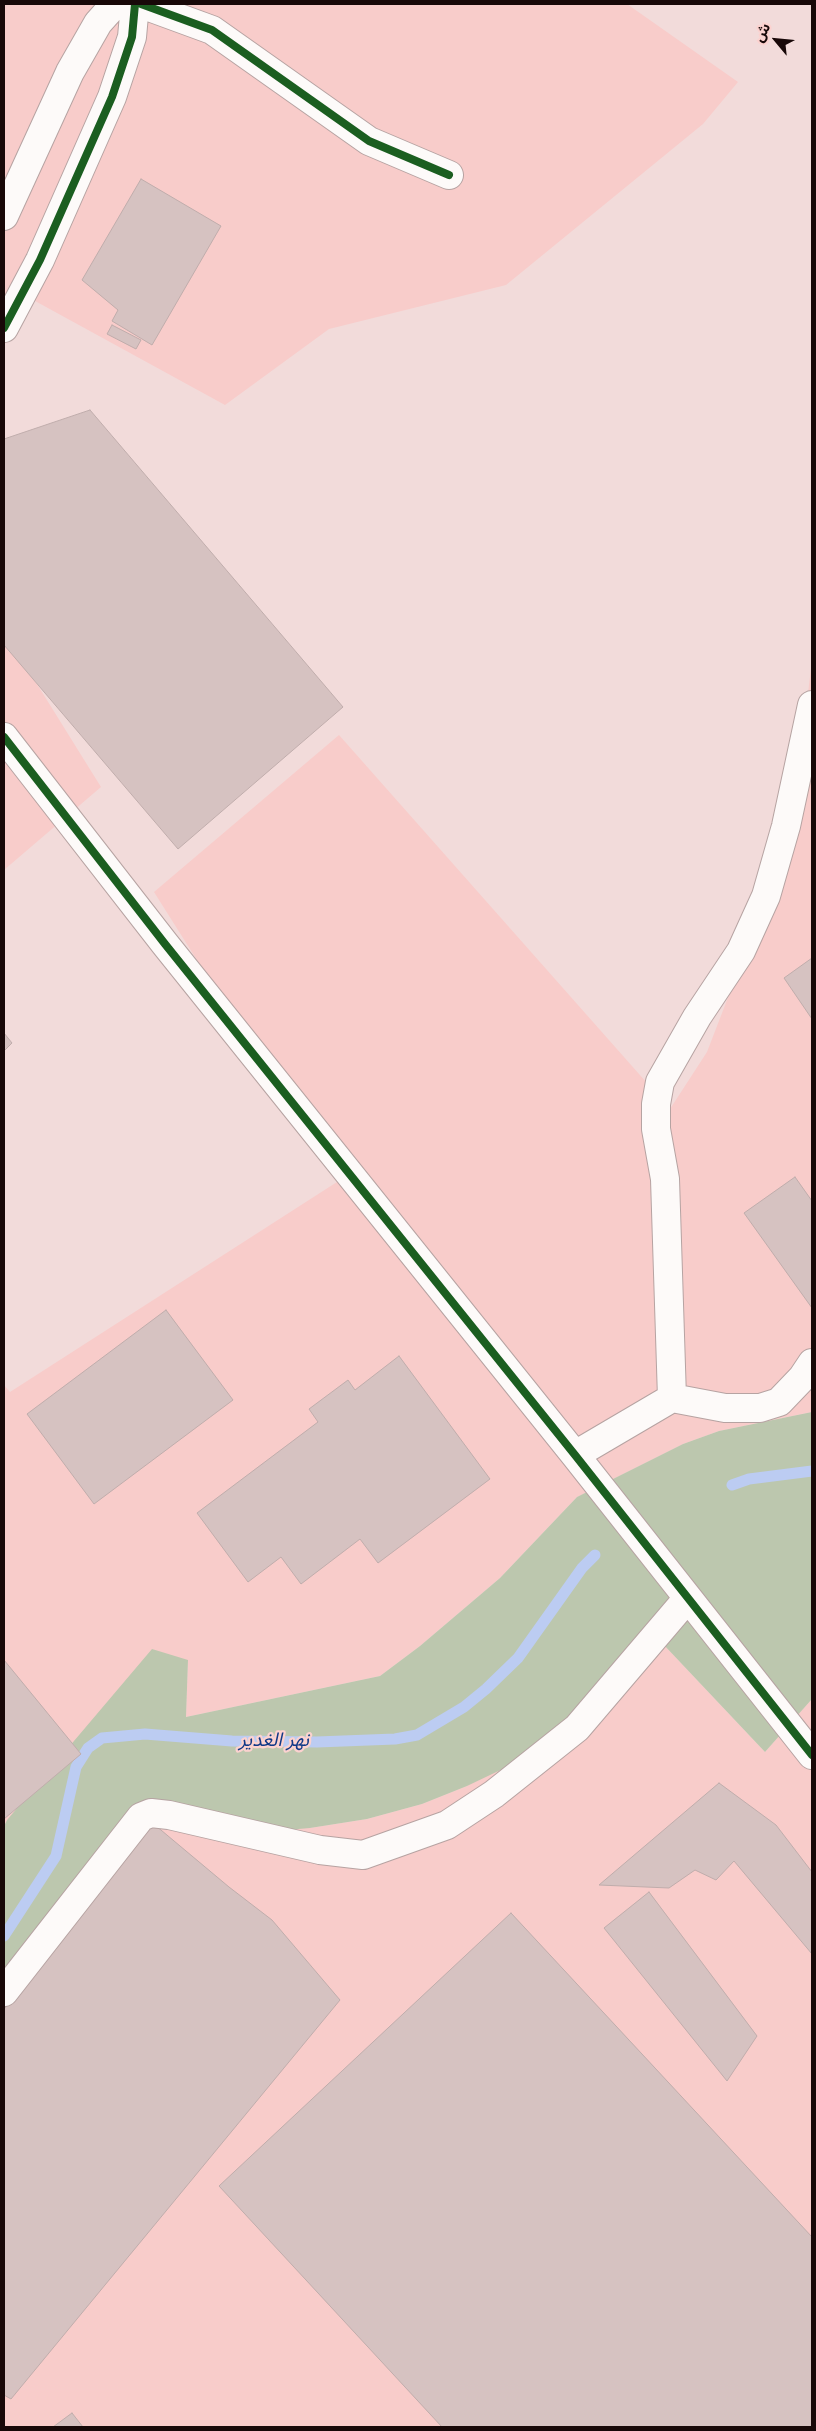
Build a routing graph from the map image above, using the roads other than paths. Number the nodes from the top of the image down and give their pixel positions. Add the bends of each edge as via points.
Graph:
1 (115, 4) edge
2 (135, 4) edge
3 (141, 4) edge
4 (449, 175) dead end
5 (4, 216) edge
6 (4, 328) edge
7 (812, 705) edge
8 (4, 737) edge
9 (812, 1363) edge
10 (672, 1398) junction
11 (575, 1455) junction
12 (688, 1600) junction
13 (812, 1755) edge
14 (4, 1992) edge

1 - 5 street via 98,22 70,72
2 - 6 street via 132,37 112,97 40,260
3 - 4 street via 212,30 369,140
7 - 10 street via 786,826 766,896 741,951 696,1017 660,1082 656,1129 666,1179
8 - 11 street
9 - 10 street via 779,1402 760,1408 725,1408
10 - 11 street
11 - 12 street
12 - 13 street
12 - 14 street via 577,1728 494,1794 447,1825 362,1855 320,1850 169,1814 151,1813 140,1817

